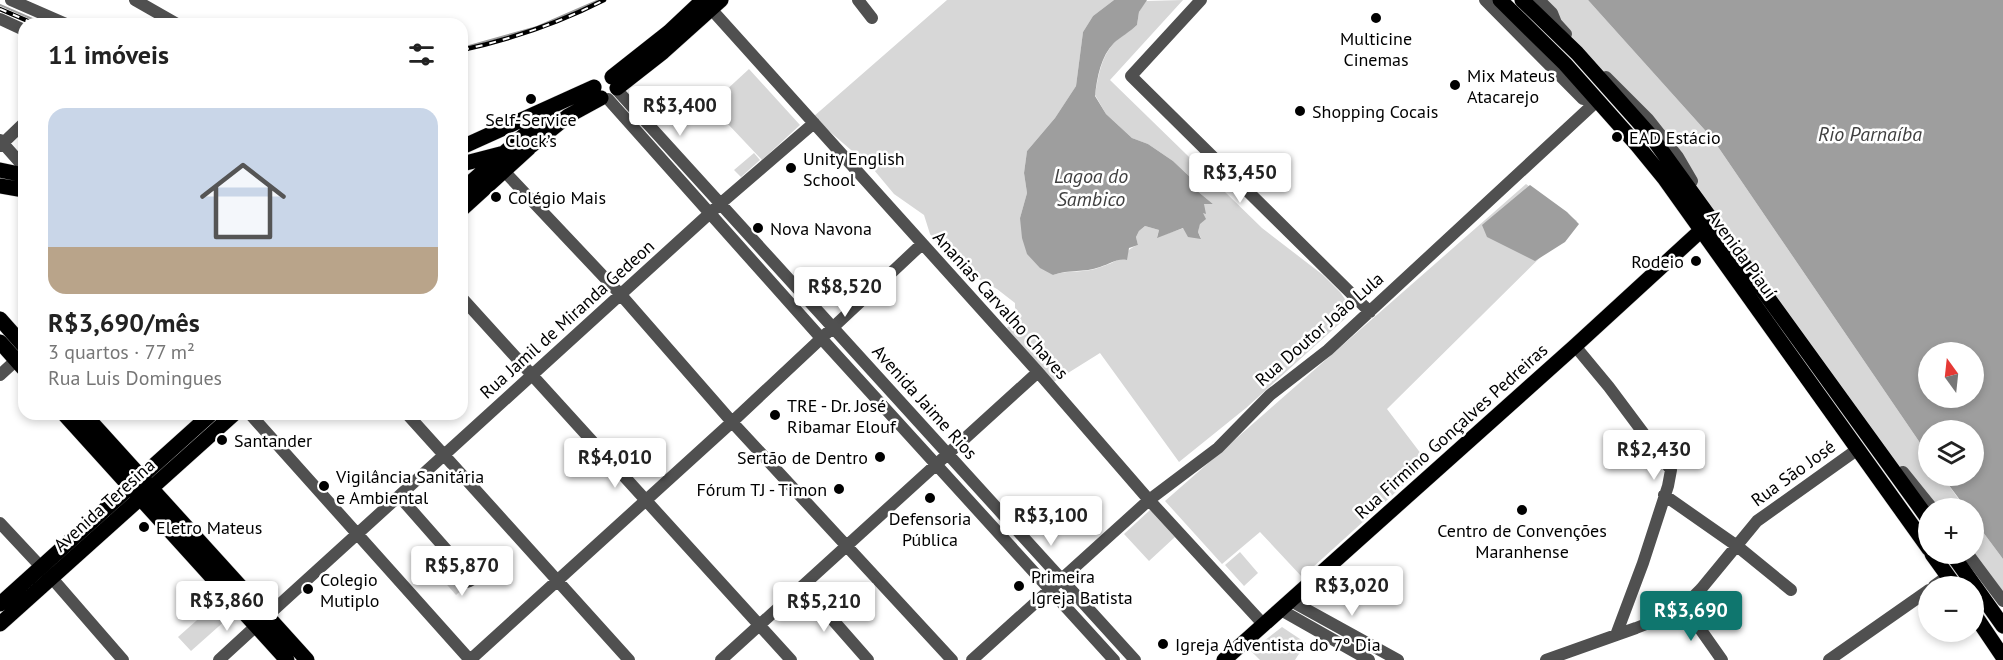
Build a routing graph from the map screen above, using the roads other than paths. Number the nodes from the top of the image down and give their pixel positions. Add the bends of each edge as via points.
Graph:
1 (11, 0) edge
2 (135, 0) edge
3 (858, 0) edge
4 (1201, 0) edge
5 (1485, 0) edge
6 (1500, 0) edge
7 (1522, 0) edge
8 (1532, 0) edge
9 (712, 3) edge
10 (52, 18) edge
11 (166, 18) edge
12 (872, 18) dead end
13 (0, 19) edge
14 (18, 27) edge
15 (608, 90) junction
16 (1590, 99) junction
17 (563, 101) junction
18 (814, 123) junction
19 (18, 128) edge
20 (1, 144) edge
21 (468, 144) edge
22 (531, 146) junction
23 (503, 153) junction
24 (18, 161) edge
25 (468, 162) edge
26 (0, 170) edge
27 (504, 171) junction
28 (18, 174) edge
29 (1670, 174) junction
30 (468, 185) edge
31 (0, 186) edge
32 (18, 189) edge
33 (468, 204) edge
34 (720, 204) junction
35 (709, 214) junction
36 (1713, 219) junction
37 (1701, 230) junction
38 (922, 244) junction
39 (621, 295) junction
40 (468, 305) edge
41 (1370, 312) junction
42 (0, 319) edge
43 (832, 327) junction
44 (821, 338) junction
45 (0, 342) edge
46 (1575, 346) junction
47 (18, 350) edge
48 (18, 354) edge
49 (18, 360) edge
50 (1038, 372) junction
51 (0, 375) edge
52 (532, 375) junction
53 (70, 420) edge
54 (89, 420) edge
55 (205, 420) edge
56 (226, 420) edge
57 (255, 420) edge
58 (412, 420) edge
59 (732, 422) junction
60 (1858, 449) junction
61 (947, 453) junction
62 (444, 455) junction
63 (935, 464) junction
64 (140, 488) junction
65 (1664, 495) junction
66 (399, 496) junction
67 (1924, 498) edge
68 (1149, 500) junction
69 (646, 501) junction
70 (1918, 505) edge
71 (1001, 513) junction
72 (0, 523) edge
73 (990, 523) junction
74 (1918, 534) edge
75 (357, 535) junction
76 (847, 546) junction
77 (1737, 546) junction
78 (458, 563) dead end
79 (1967, 564) edge
80 (1969, 564) edge
81 (1970, 564) edge
82 (47, 573) junction
83 (1060, 580) junction
84 (557, 581) junction
85 (803, 586) junction
86 (1049, 589) junction
87 (1791, 590) dead end
88 (1918, 598) edge
89 (2003, 601) edge
90 (0, 604) edge
91 (1286, 605) junction
92 (1684, 606) junction
93 (2003, 611) edge
94 (262, 621) junction
95 (0, 624) edge
96 (1264, 625) junction
97 (760, 626) junction
98 (2003, 627) edge
99 (1984, 629) edge
100 (1617, 635) junction
101 (1117, 641) junction
102 (1105, 650) junction
103 (1843, 656) edge
104 (2003, 657) edge
105 (1389, 658) edge
106 (123, 660) edge
107 (219, 660) edge
108 (287, 660) edge
109 (307, 660) edge
110 (470, 660) edge
111 (629, 660) edge
112 (721, 660) edge
113 (790, 660) edge
114 (868, 660) edge
115 (951, 660) edge
116 (972, 660) edge
117 (1114, 660) edge
118 (1135, 660) edge
119 (1224, 660) edge
120 (1369, 660) edge
121 (1546, 660) edge
122 (1722, 660) edge
123 (1829, 660) edge

1 - 10 street
2 - 11 street
3 - 12 street
4 - 41 street via 1131,76
5 - 16 street
6 - 16 main road, Avenida Piauí via 1565,64
7 - 29 main road, Avenida Piauí via 1577,53 1651,136
8 - 67 street via 1552,13 1556,23 1648,119 1678,157 1720,223
9 - 15 main road via 669,32
9 - 18 street, Ananias Carvalho Chaves
13 - 14 street
15 - 17 main road
15 - 22 main road
15 - 34 street, Avenida Jaime Rios
15 - 35 street, Avenida Jaime Rios
16 - 29 main road, Avenida Piauí
16 - 41 street, Rua Doutor João Lula
17 - 21 main road
17 - 23 main road
18 - 34 street, Rua Jamil de Miranda Gedeon
18 - 38 street, Ananias Carvalho Chaves
19 - 20 street
20 - 24 street
22 - 23 main road
22 - 27 main road
23 - 25 main road
23 - 30 main road
26 - 28 main road
27 - 33 main road
27 - 39 street
29 - 36 main road, Avenida Piauí
29 - 37 main road, Avenida Piauí
31 - 32 main road
34 - 35 street, Rua Jamil de Miranda Gedeon
34 - 43 street, Avenida Jaime Rios
35 - 39 street, Rua Jamil de Miranda Gedeon
35 - 44 street, Avenida Jaime Rios
36 - 37 main road, Rua Firmino Gonçalves Pedreiras
36 - 70 main road, Avenida Piauí
37 - 46 main road, Rua Firmino Gonçalves Pedreiras
37 - 60 main road, Avenida Piauí
38 - 43 street
38 - 50 street, Ananias Carvalho Chaves
39 - 52 street, Rua Jamil de Miranda Gedeon
39 - 59 street
40 - 52 street
41 - 68 street, Rua Doutor João Lula via 1270,395 1218,448
42 - 47 main road
43 - 44 street
43 - 61 street, Avenida Jaime Rios
44 - 59 street
44 - 63 street, Avenida Jaime Rios
45 - 48 main road
46 - 65 street via 1669,465 1671,472
46 - 91 main road, Rua Firmino Gonçalves Pedreiras
49 - 51 street
50 - 61 street
50 - 68 street, Ananias Carvalho Chaves
52 - 62 street, Rua Jamil de Miranda Gedeon
52 - 69 street
53 - 64 main road
54 - 64 main road
55 - 64 main road, Avenida Teresina
56 - 64 main road, Avenida Teresina
57 - 75 street
58 - 62 street
59 - 69 street
59 - 76 street
60 - 74 main road, Avenida Piauí
60 - 77 street, Rua São José via 1763,515
61 - 63 street
61 - 71 street, Avenida Jaime Rios
62 - 66 street, Rua Jamil de Miranda Gedeon
62 - 84 street
63 - 73 street, Avenida Jaime Rios
63 - 76 street
64 - 82 main road, Avenida Teresina
64 - 94 main road
65 - 77 street
65 - 100 street
66 - 75 street, Rua Jamil de Miranda Gedeon
66 - 78 street
68 - 83 street, Rua Doutor João Lula
68 - 96 street, Ananias Carvalho Chaves
69 - 84 street
69 - 97 street
71 - 73 street
71 - 83 street, Avenida Jaime Rios
72 - 82 street
73 - 86 street, Avenida Jaime Rios
75 - 94 street, Rua Jamil de Miranda Gedeon
75 - 110 street
76 - 85 street
76 - 115 street
77 - 87 street
77 - 92 street, Rua São José
79 - 98 main road
80 - 93 main road
81 - 89 street
82 - 90 main road, Avenida Teresina
82 - 95 main road, Avenida Teresina
82 - 106 street
83 - 86 street
83 - 101 street, Avenida Jaime Rios
84 - 110 street
84 - 111 street
85 - 97 street
85 - 114 street
86 - 102 street, Avenida Jaime Rios
86 - 116 street
88 - 103 street
91 - 96 main road, Rua Firmino Gonçalves Pedreiras
91 - 105 street
91 - 120 street
92 - 100 street, Rua São José
92 - 122 street
94 - 107 street, Rua Jamil de Miranda Gedeon
94 - 108 main road
94 - 109 main road
96 - 119 main road, Rua Firmino Gonçalves Pedreiras
97 - 112 street
97 - 113 street
99 - 104 main road
100 - 121 street, Rua São José
101 - 102 street
101 - 118 street, Avenida Jaime Rios
102 - 117 street, Avenida Jaime Rios
103 - 123 street

